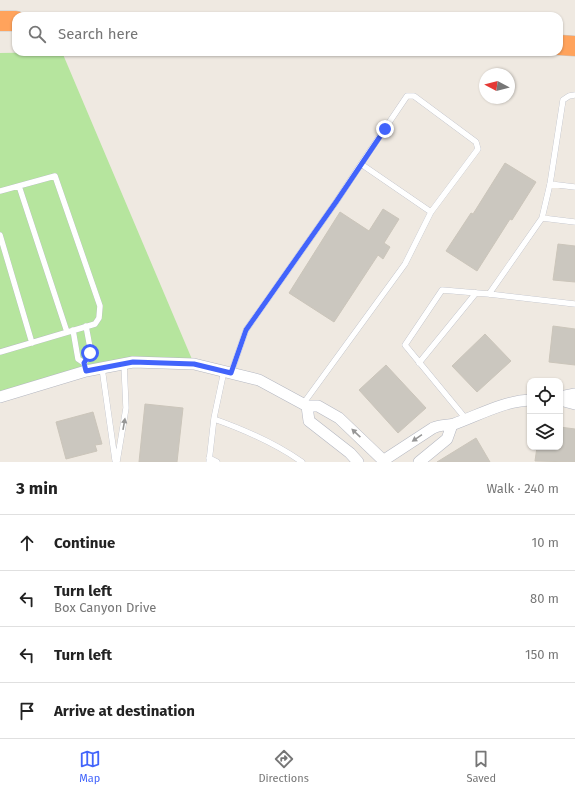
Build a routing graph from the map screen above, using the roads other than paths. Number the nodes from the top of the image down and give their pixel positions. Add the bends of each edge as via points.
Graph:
1 (0, 21) edge
2 (12, 21) edge
3 (563, 44) edge
4 (575, 46) edge
5 (575, 95) edge
6 (361, 164) junction
7 (550, 184) junction
8 (20, 186) junction
9 (575, 187) edge
10 (0, 191) edge
11 (431, 212) junction
12 (542, 218) junction
13 (575, 222) edge
14 (0, 236) edge
15 (476, 293) junction
16 (489, 294) junction
17 (575, 304) edge
18 (86, 326) junction
19 (73, 330) junction
20 (67, 332) junction
21 (32, 343) junction
22 (0, 352) edge
23 (419, 363) junction
24 (124, 364) junction
25 (85, 367) junction
26 (102, 368) junction
27 (228, 372) junction
28 (575, 394) edge
29 (0, 397) edge
30 (563, 397) edge
31 (563, 399) edge
32 (527, 400) edge
33 (575, 404) edge
34 (305, 405) junction
35 (214, 419) junction
36 (466, 419) junction
37 (452, 425) junction
38 (209, 460) edge
39 (385, 461) edge
40 (116, 462) edge
41 (217, 462) edge
42 (302, 462) edge
43 (358, 462) edge
44 (419, 462) edge

1 - 2 highway
3 - 4 highway
5 - 7 lane via 563,100
6 - 11 lane
6 - 11 lane via 407,96 414,96 476,142 478,149
6 - 27 lane via 246,330
7 - 9 lane
7 - 12 lane
8 - 10 lane
8 - 18 lane via 55,176 100,306 100,318 95,324
8 - 20 lane
11 - 34 lane via 406,264
12 - 13 lane
12 - 16 lane
14 - 21 lane
15 - 16 lane
15 - 23 lane
15 - 23 lane via 442,290 405,345
16 - 17 lane
18 - 19 lane
18 - 25 lane via 90,353
19 - 20 lane
19 - 25 lane via 78,359
20 - 21 lane
21 - 22 lane
23 - 36 lane
24 - 26 street
24 - 27 street via 194,364
40 -> 24 lane via 126,408
25 - 26 street
25 - 29 street
26 - 40 lane
27 - 34 street via 259,380
27 - 35 lane
28 - 30 street
31 - 33 street
32 - 36 street via 491,409
39 -> 34 street via 339,418 318,406
34 - 43 street via 309,421
35 - 38 lane
35 - 42 lane via 249,432
36 - 37 street
37 -> 39 street via 433,428
37 - 44 street via 447,439
38 - 41 lane

